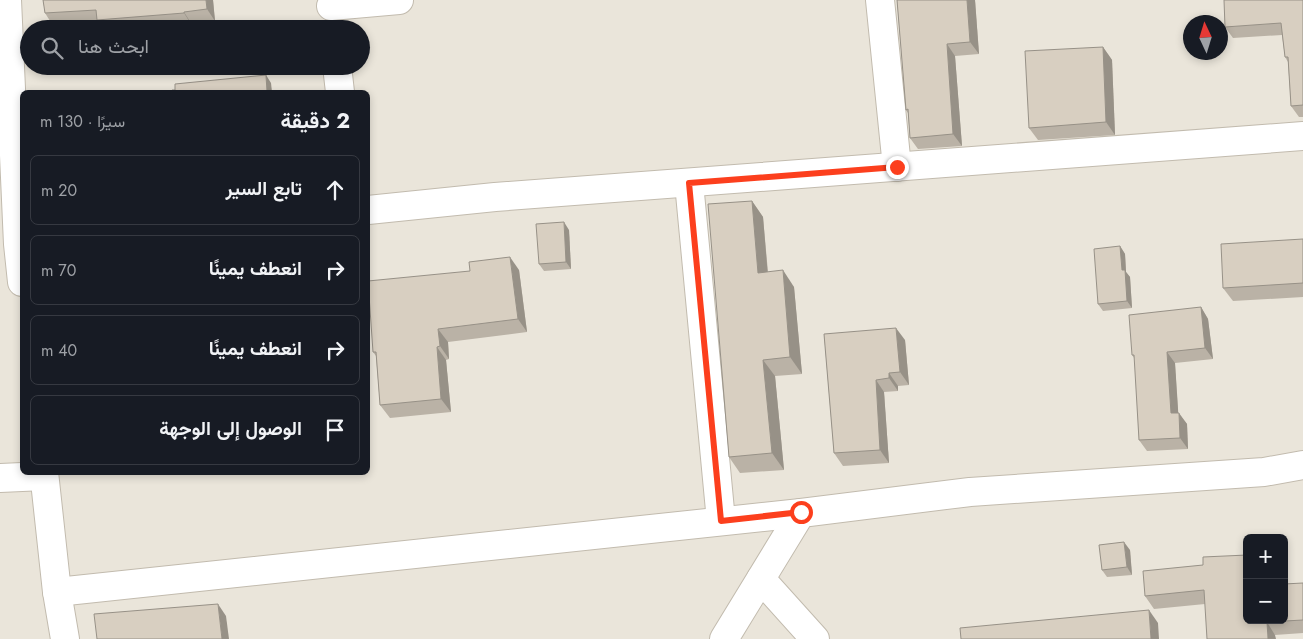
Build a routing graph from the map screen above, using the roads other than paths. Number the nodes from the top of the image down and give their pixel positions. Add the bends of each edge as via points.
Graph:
1 (7, 0) edge
2 (399, 0) edge
3 (880, 0) edge
4 (331, 12) edge
5 (339, 75) edge
6 (340, 90) edge
7 (1303, 136) edge
8 (897, 167) junction
9 (689, 183) junction
10 (370, 210) edge
11 (20, 243) edge
12 (1303, 465) edge
13 (33, 475) edge
14 (44, 475) edge
15 (0, 478) edge
16 (801, 512) junction
17 (721, 521) junction
18 (760, 579) junction
19 (57, 592) junction
20 (65, 639) edge
21 (724, 639) edge
22 (815, 639) edge

1 - 11 street
2 - 4 street
3 - 8 street
5 - 6 street
7 - 8 street
8 - 9 street
9 - 10 street
9 - 17 street
12 - 16 street via 1264,472 970,492
13 - 15 street
14 - 19 street
16 - 17 street
16 - 18 street
17 - 19 street
18 - 21 street
18 - 22 street
19 - 20 street

